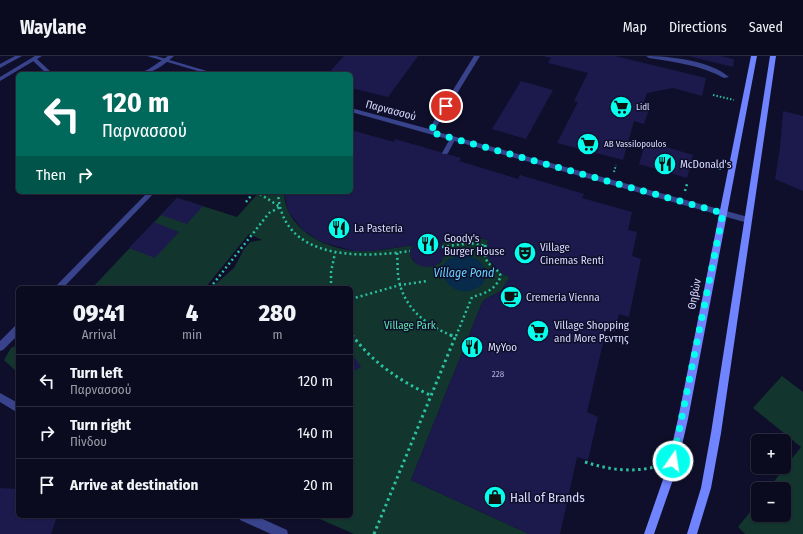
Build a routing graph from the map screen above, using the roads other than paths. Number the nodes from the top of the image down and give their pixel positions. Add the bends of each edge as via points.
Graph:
1 (19, 56) edge
2 (39, 56) edge
3 (150, 56) edge
4 (171, 56) edge
5 (477, 56) edge
6 (649, 56) edge
7 (754, 56) edge
8 (773, 56) edge
9 (34, 59) junction
10 (165, 60) junction
11 (0, 66) edge
12 (48, 72) edge
13 (146, 72) edge
14 (207, 72) edge
15 (726, 77) dead end
16 (0, 79) edge
17 (353, 111) edge
18 (430, 132) junction
19 (453, 138) junction
20 (445, 153) dead end
21 (150, 194) edge
22 (723, 213) junction
23 (748, 220) junction
24 (60, 286) edge
25 (16, 331) edge
26 (0, 347) edge
27 (0, 397) edge
28 (16, 407) edge
29 (248, 518) edge
30 (283, 534) edge
31 (649, 534) edge
32 (692, 534) edge

1 - 11 street
2 - 9 street
3 - 10 street
4 - 10 street
5 - 18 street
6 - 15 street via 703,65
7 - 22 main road, Θηβών
8 - 23 main road
9 - 12 street
9 - 16 street
10 - 13 street
10 - 14 street
17 - 18 street, Παρνασσού
18 - 19 street, Παρνασσού
19 - 20 street
19 - 22 street, Παρνασσού
21 - 24 street
22 - 23 street, Παρνασσού
22 - 31 main road, Θηβών via 673,461
23 - 32 main road via 716,433 706,488
25 - 26 street
27 - 28 street
29 - 30 street

